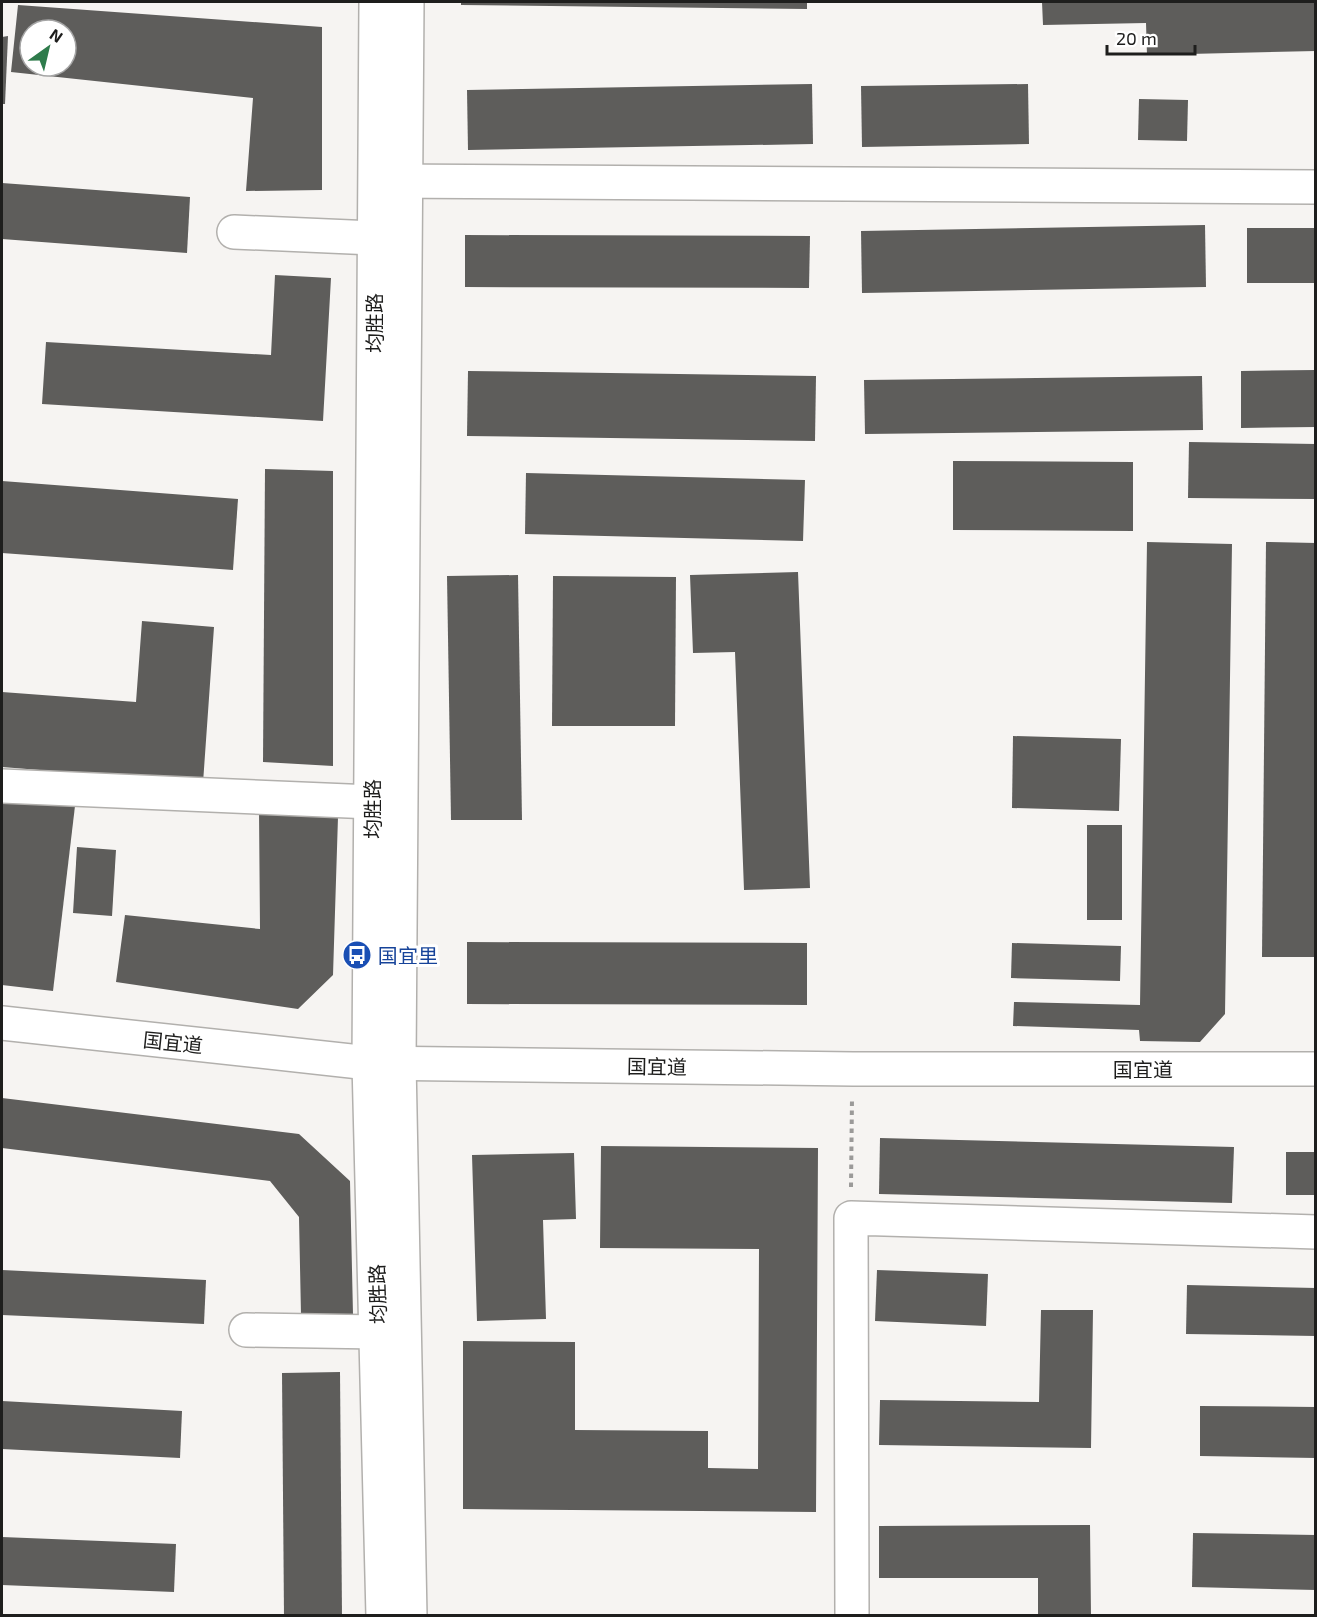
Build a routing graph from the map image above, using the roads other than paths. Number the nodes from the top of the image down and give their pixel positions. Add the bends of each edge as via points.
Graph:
1 (376, 2) edge
2 (407, 2) edge
3 (391, 182) junction
4 (1316, 187) edge
5 (234, 232) dead end
6 (374, 238) junction
7 (2, 786) edge
8 (372, 802) junction
9 (2, 1023) edge
10 (384, 1062) junction
11 (1316, 1069) edge
12 (1316, 1232) edge
13 (246, 1330) dead end
14 (378, 1332) junction
15 (383, 1616) edge
16 (410, 1616) edge
17 (852, 1616) edge

1 - 3 street, 均胜路
2 - 3 street, 均胜路
3 - 4 street
3 - 6 street, 均胜路
3 - 10 street, 均胜路
5 - 6 street
6 - 8 street, 均胜路
7 - 8 street
8 - 10 street, 均胜路
9 - 10 street, 国宜道
10 - 11 street, 国宜道 via 853,1069
10 - 14 street, 均胜路
10 - 16 street, 均胜路
12 - 17 street via 851,1218
13 - 14 street
14 - 15 street, 均胜路

